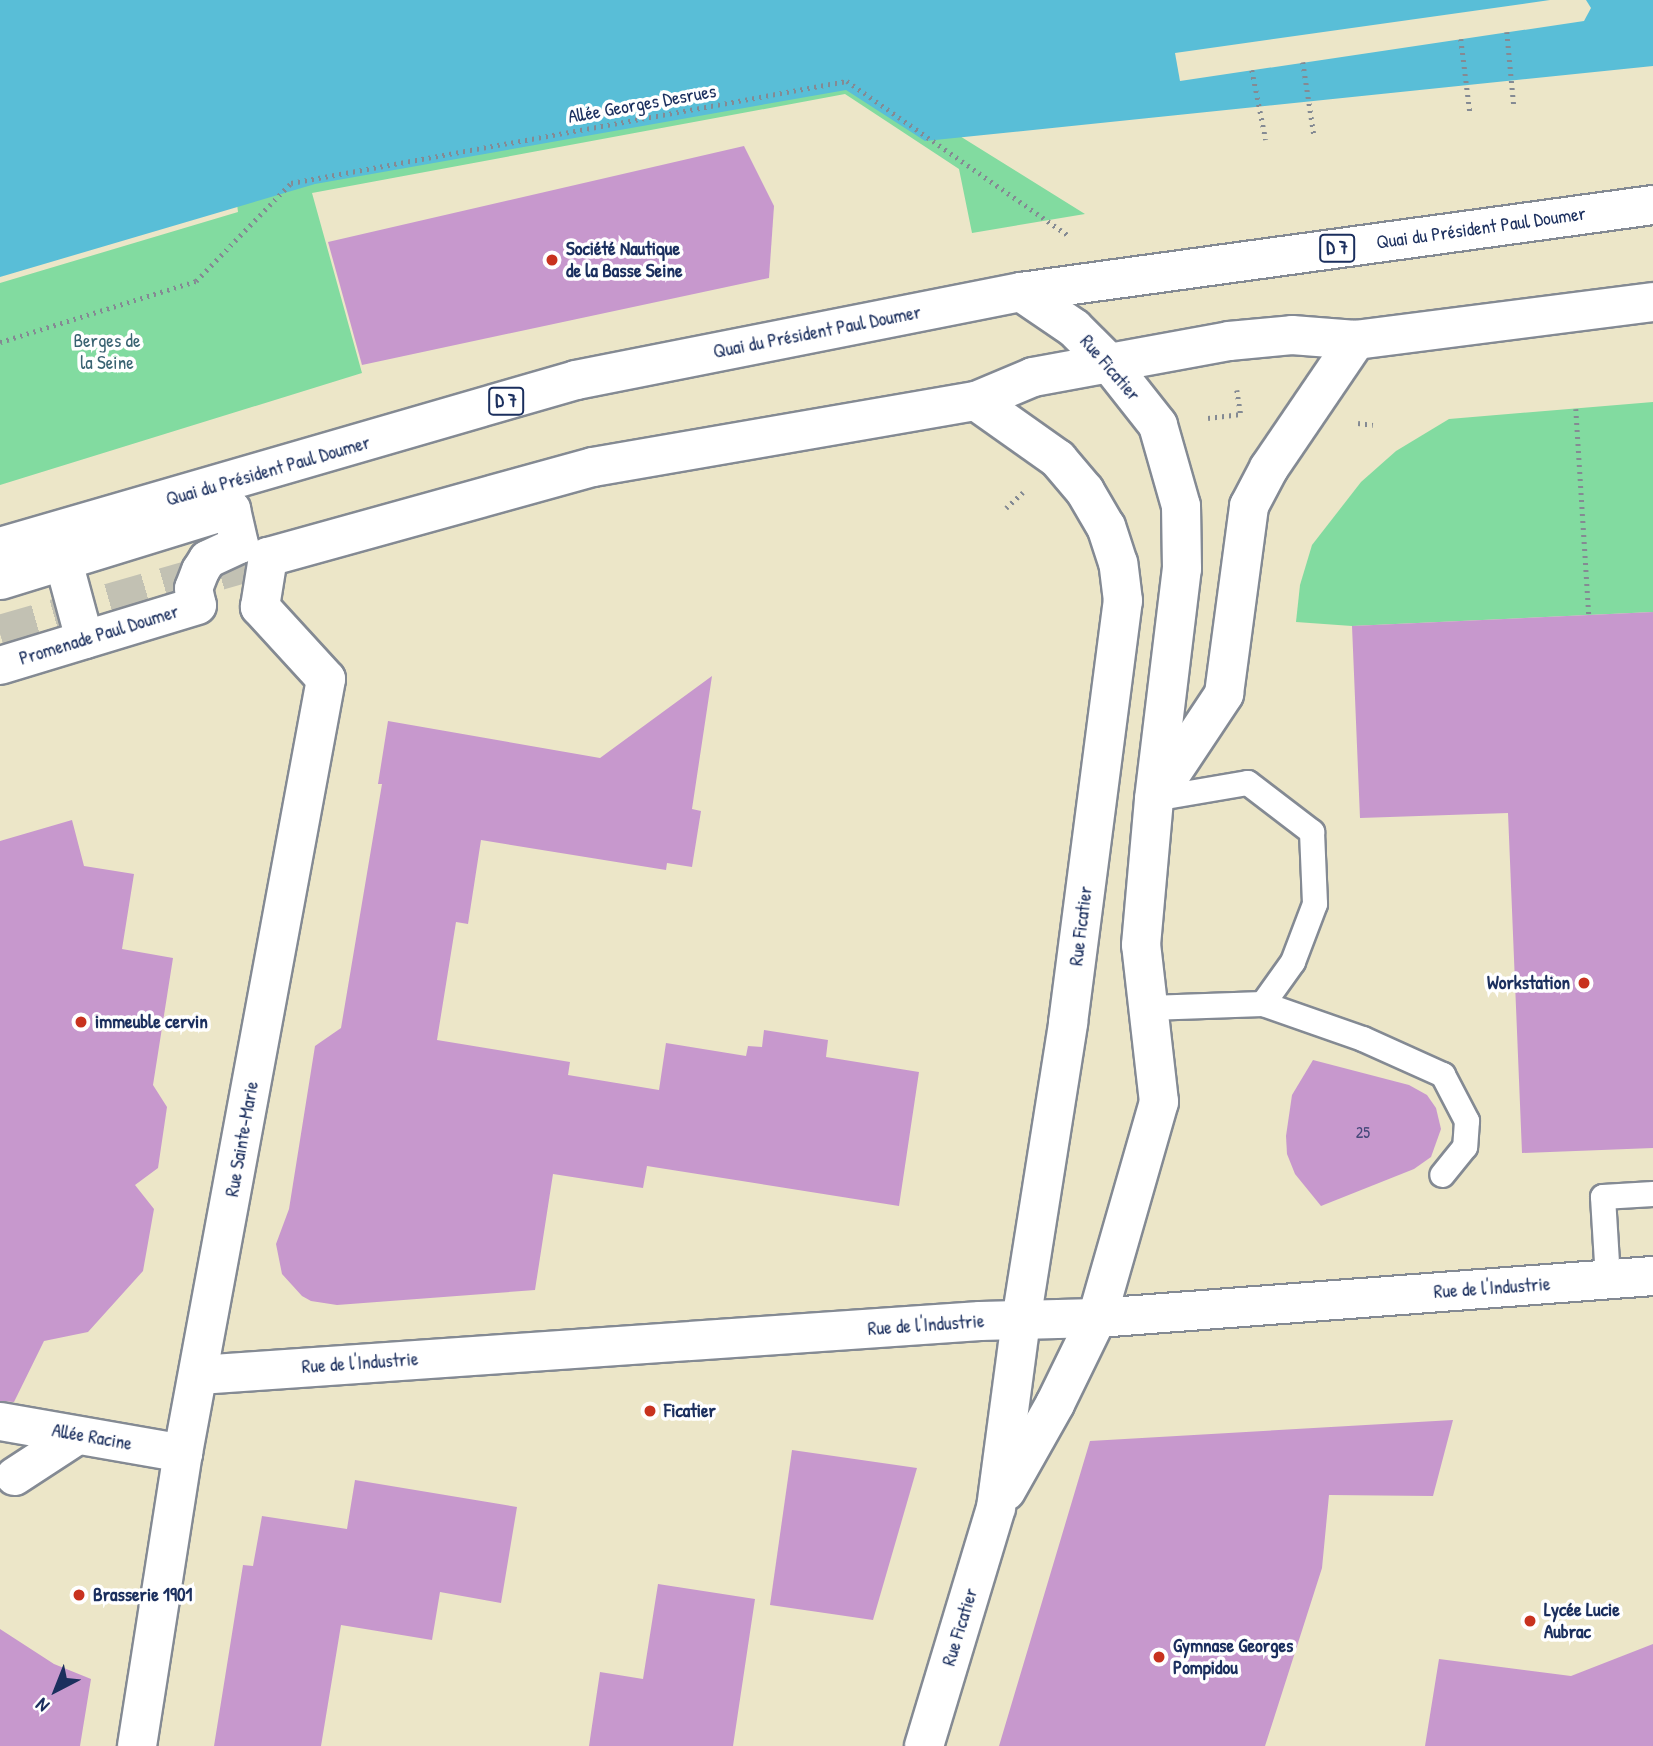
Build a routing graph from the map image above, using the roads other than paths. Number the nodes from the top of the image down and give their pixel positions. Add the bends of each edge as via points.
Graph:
1 (1653, 205) edge
2 (1021, 292) junction
3 (1653, 302) edge
4 (1356, 340) junction
5 (1109, 363) junction
6 (976, 401) junction
7 (0, 547) edge
8 (63, 561) junction
9 (0, 580) edge
10 (85, 639) junction
11 (0, 665) edge
12 (1154, 799) junction
13 (1263, 1004) junction
14 (1149, 1009) junction
15 (1442, 1175) dead end
16 (1653, 1194) edge
17 (1653, 1276) edge
18 (1608, 1279) junction
19 (1097, 1318) junction
20 (1021, 1321) junction
21 (199, 1374) junction
22 (0, 1421) edge
23 (77, 1434) junction
24 (183, 1453) junction
25 (14, 1476) dead end
26 (996, 1508) junction
27 (137, 1746) edge
28 (923, 1746) edge

1 - 2 street, Quai du Président Paul Doumer / D 7
2 - 5 street, Rue Ficatier via 1074,328
2 - 7 street, Quai du Président Paul Doumer / D 7 via 576,380
3 - 4 street
4 - 5 street via 1292,335 1229,341
4 - 12 street, Rue Ficatier via 1269,468 1249,506 1224,694
5 - 6 street via 1033,377
5 - 12 street, Rue Ficatier via 1158,425 1181,506 1182,569
6 - 20 street, Rue Ficatier via 1058,459 1085,491 1106,527 1118,563 1123,601 1046,1179
6 - 21 street, Rue Sainte-Marie via 593,467 268,557 260,607 326,679
8 - 9 street
8 - 10 street
8 - 10 street, Promenade Paul Doumer via 231,509 239,544 208,559 200,570 193,588 197,605
10 - 11 street, Promenade Paul Doumer
12 - 13 lane via 1248,783 1312,832 1315,904 1293,962
12 - 14 street, Rue Ficatier via 1142,945
13 - 14 lane
13 - 15 lane via 1363,1039 1443,1075 1467,1121 1465,1147
14 - 19 street, Rue Ficatier via 1158,1102
16 - 18 lane via 1604,1197
17 - 18 street, Rue de l'Industrie
18 - 19 street, Rue de l'Industrie
19 - 20 street, Rue de l'Industrie
19 - 26 street, Rue Ficatier
20 - 21 street, Rue de l'Industrie
20 - 26 street, Rue Ficatier
21 - 24 street, Rue Sainte-Marie
22 - 23 street, Allée Racine
23 - 24 street, Allée Racine
23 - 25 street
24 - 27 street, Rue Sainte-Marie
26 - 28 street, Rue Ficatier

